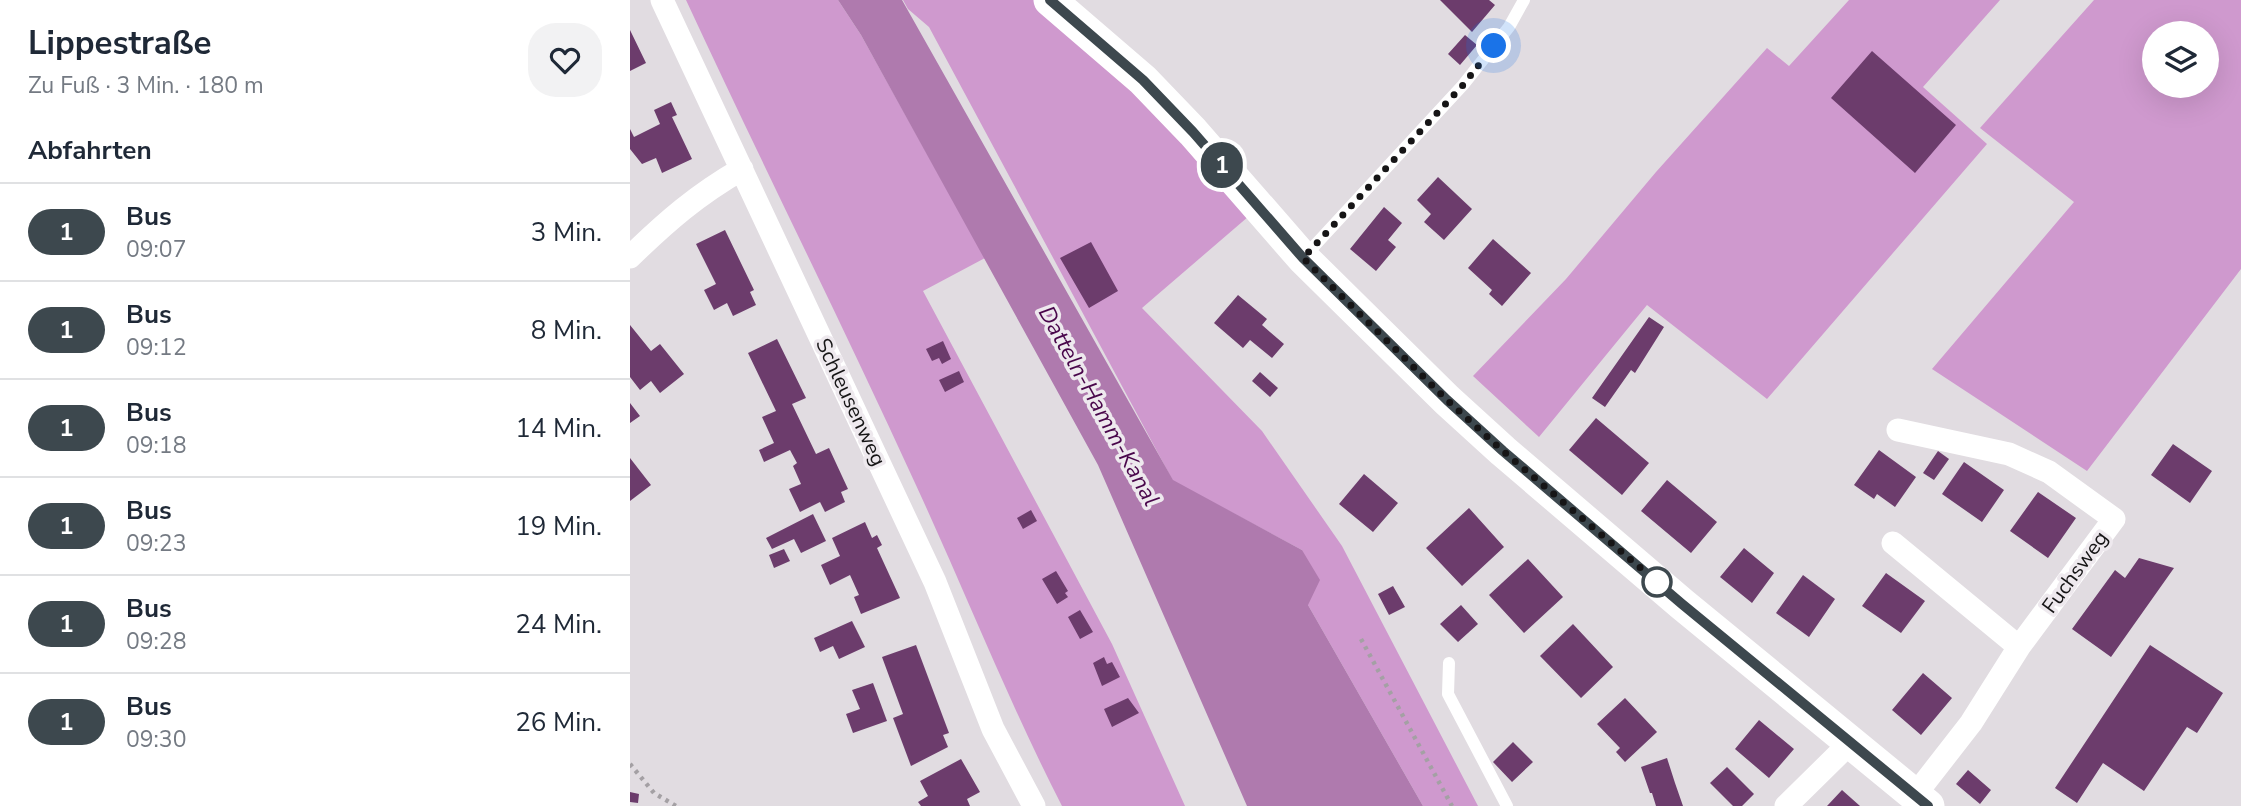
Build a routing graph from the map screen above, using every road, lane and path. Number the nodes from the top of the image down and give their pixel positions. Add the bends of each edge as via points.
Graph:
1 (662, 0) edge
2 (1050, 0) edge
3 (1524, 0) edge
4 (742, 169) junction
5 (630, 257) edge
6 (1303, 258) junction
7 (1898, 430) dead end
8 (1893, 543) dead end
9 (1362, 639) dead end
10 (2020, 647) junction
11 (1449, 663) dead end
12 (1850, 743) junction
13 (630, 764) edge
14 (1922, 801) edge
15 (676, 806) edge
16 (1034, 806) edge
17 (1452, 806) edge
18 (1507, 806) edge
19 (1786, 806) edge

1 - 4 street, Schleusenweg
2 - 6 main road via 1143,80
3 - 6 lane via 1509,27 1463,85
4 - 5 street via 706,190
4 - 16 street, Schleusenweg via 935,582 993,729
6 - 12 main road via 1503,451
7 - 10 street, Fuchsweg via 2009,454 2049,472 2114,519
8 - 10 street
9 - 17 path
10 - 14 street, Fuchsweg
11 - 18 lane via 1448,694
12 - 14 main road
12 - 19 street
13 - 15 path via 654,793

